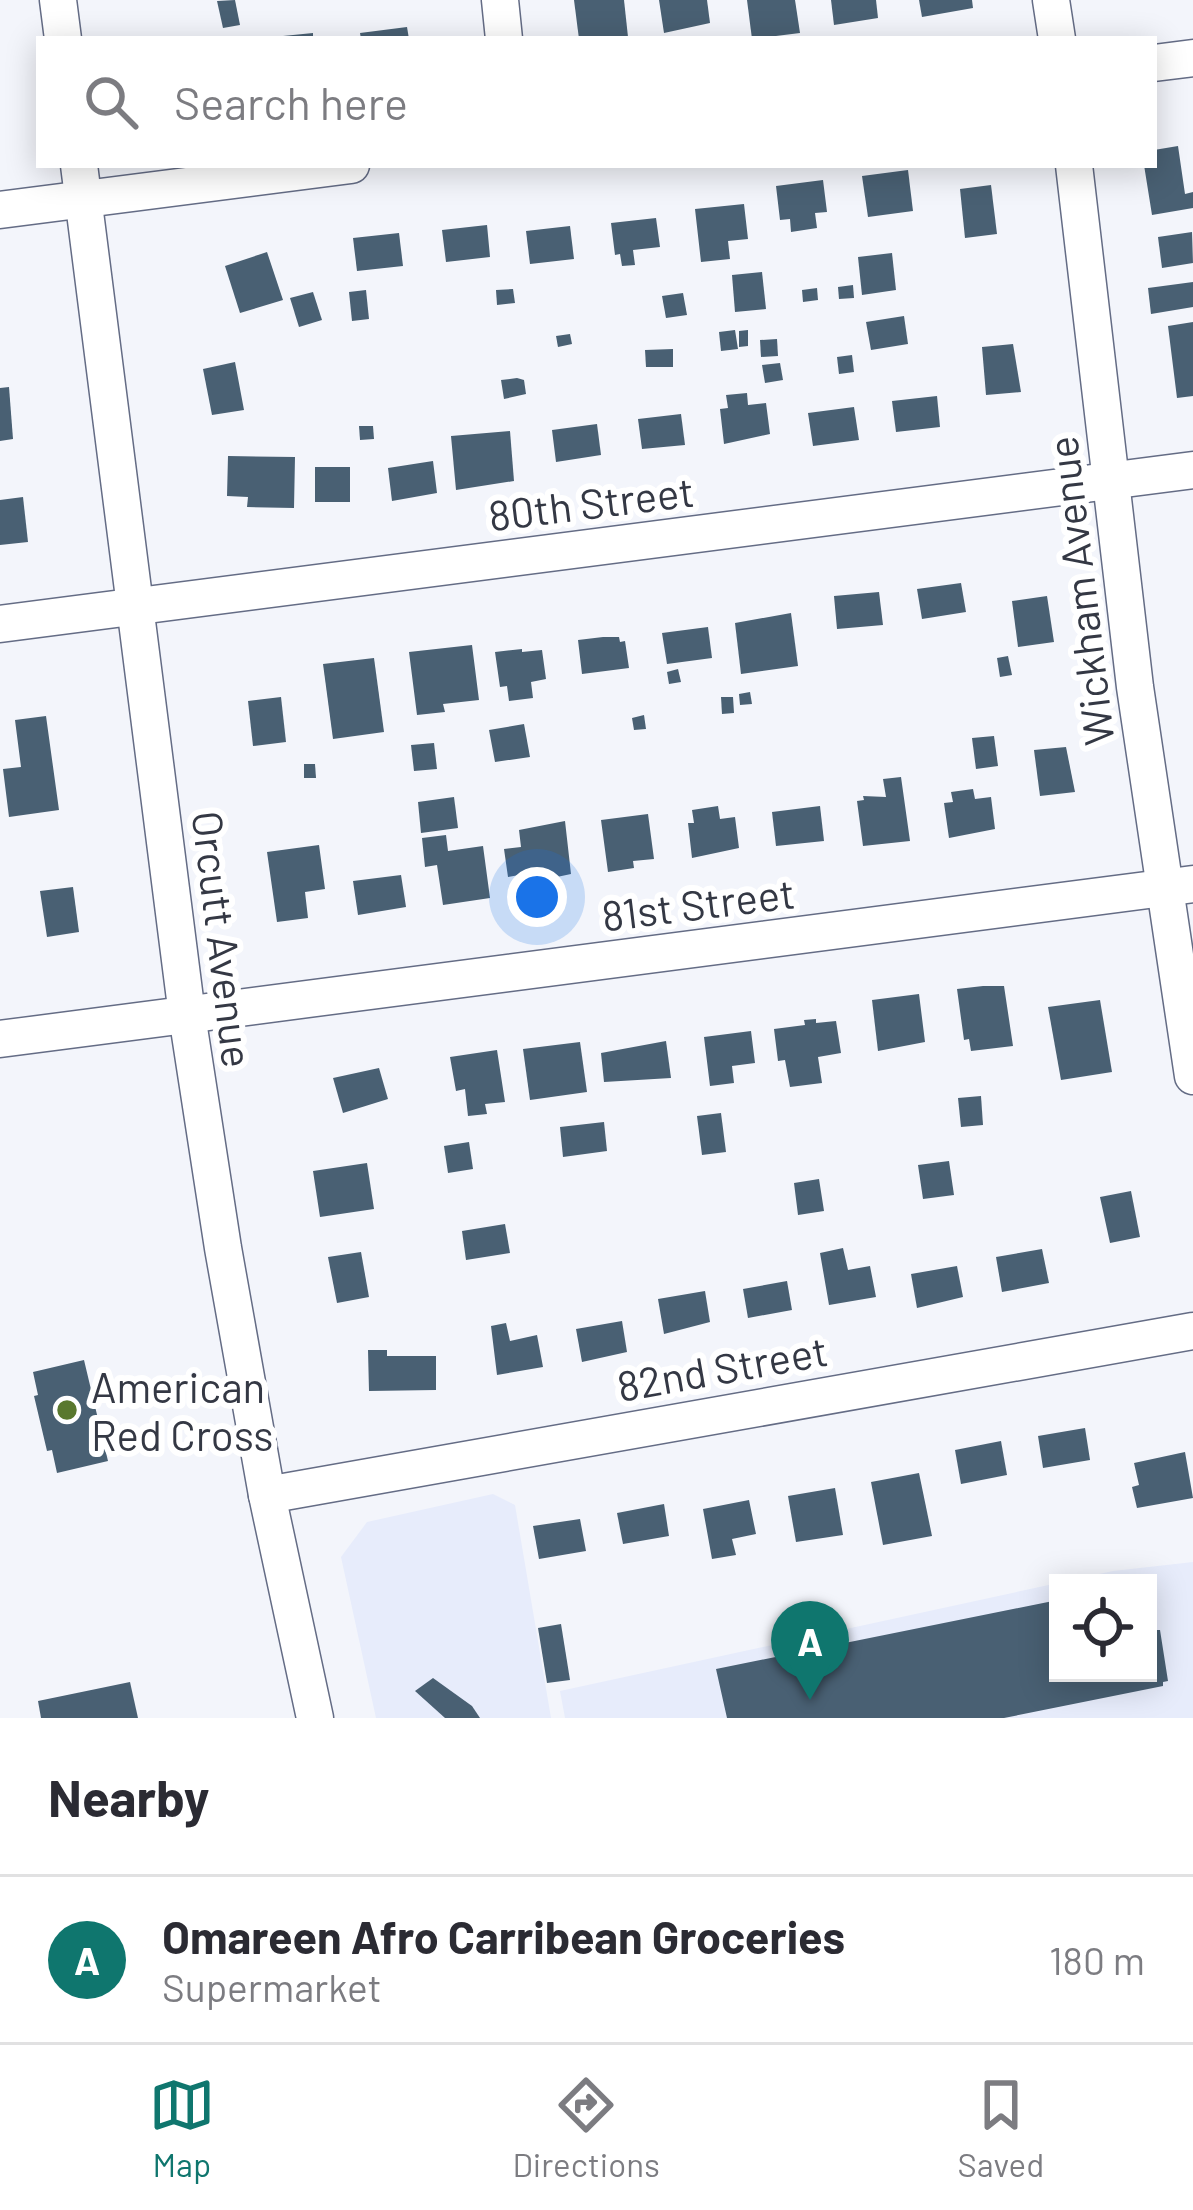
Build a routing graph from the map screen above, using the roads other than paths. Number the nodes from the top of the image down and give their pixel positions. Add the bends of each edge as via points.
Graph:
1 (58, 0) edge
2 (500, 0) edge
3 (1051, 0) edge
4 (63, 36) edge
5 (504, 36) edge
6 (1057, 36) edge
7 (1193, 58) edge
8 (1157, 63) edge
9 (303, 168) edge
10 (1074, 168) edge
11 (81, 182) edge
12 (0, 210) edge
13 (1193, 470) edge
14 (1110, 480) junction
15 (134, 606) junction
16 (0, 624) edge
17 (1178, 886) edge
18 (187, 1015) junction
19 (0, 1039) edge
20 (1193, 1076) edge
21 (1193, 1331) edge
22 (268, 1495) junction
23 (316, 1718) edge

1 - 4 street
2 - 5 street
3 - 6 street
7 - 8 street
9 - 11 street
10 - 14 street, Wickham Avenue
11 - 12 street
11 - 15 street, Orcutt Avenue
13 - 14 street, 80th Street
14 - 15 street, 80th Street
14 - 17 street, Wickham Avenue
15 - 16 street, 80th Street
15 - 18 street, Orcutt Avenue
17 - 18 street, 81st Street
17 - 20 street, Wickham Avenue
18 - 19 street, 81st Street
18 - 22 street, Orcutt Avenue
21 - 22 street, 82nd Street
22 - 23 street, Orcutt Avenue

